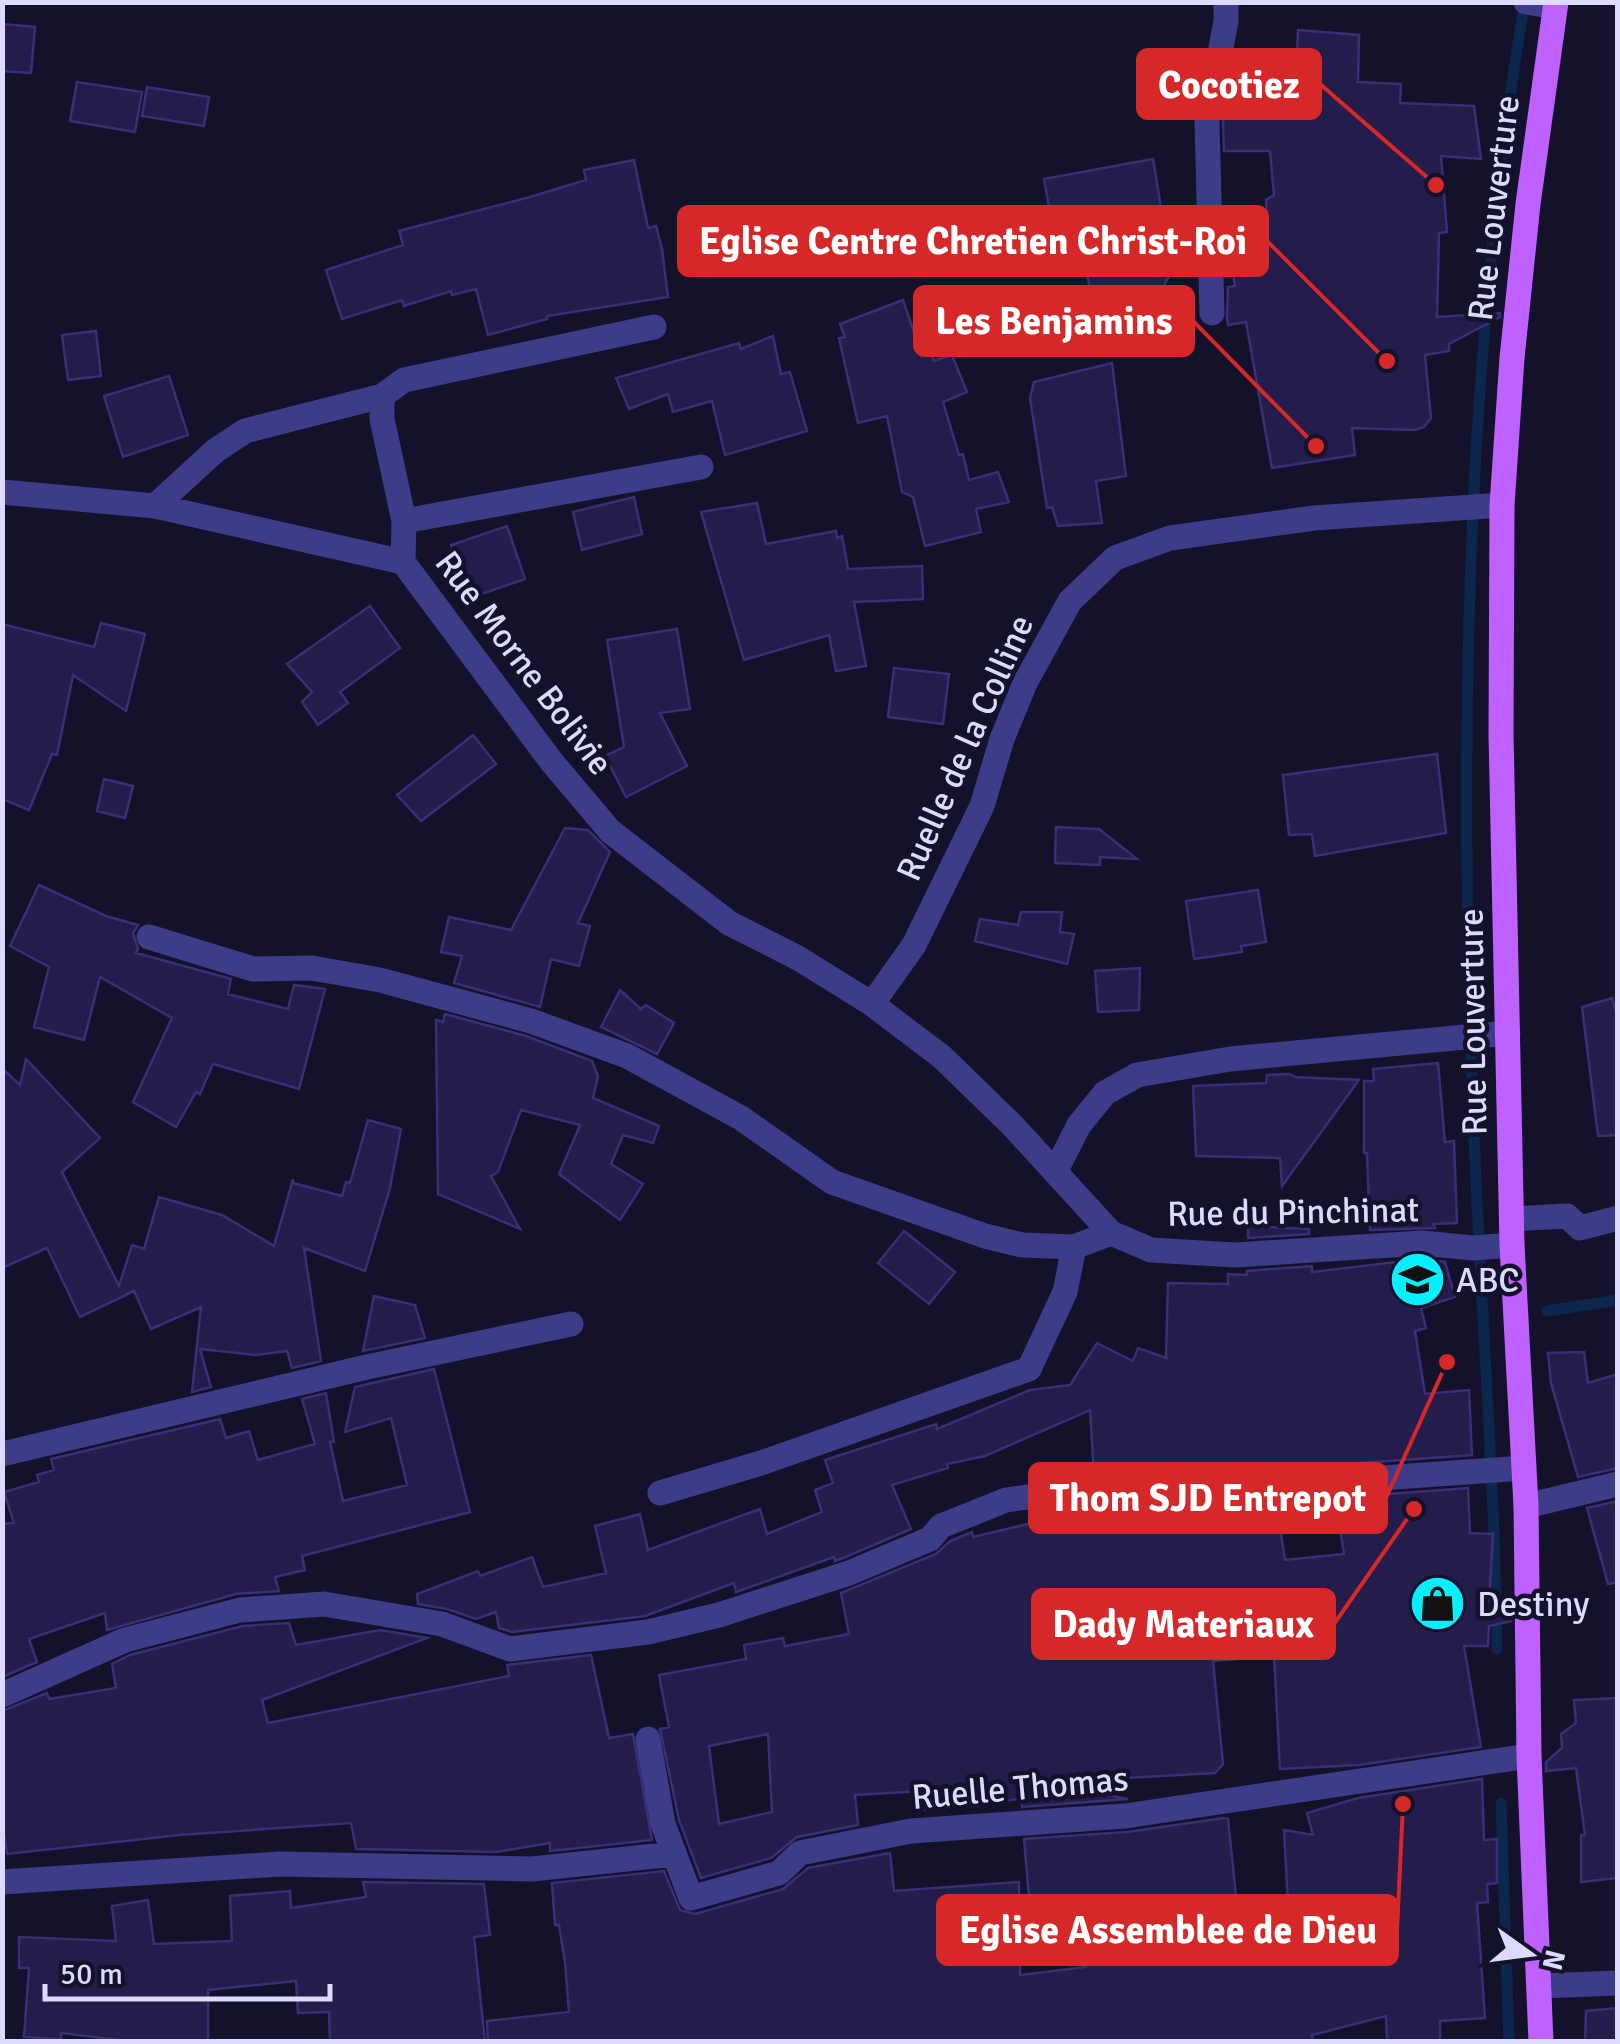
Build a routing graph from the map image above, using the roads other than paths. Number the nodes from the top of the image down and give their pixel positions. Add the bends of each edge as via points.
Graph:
1 (1226, 2) edge
2 (1542, 4) edge
3 (1212, 313) dead end
4 (654, 328) dead end
5 (382, 396) junction
6 (701, 468) dead end
7 (2, 492) edge
8 (154, 506) junction
9 (1482, 507) junction
10 (404, 521) junction
11 (403, 562) junction
12 (149, 938) dead end
13 (872, 1004) junction
14 (1508, 1033) junction
15 (1055, 1172) junction
16 (1512, 1218) junction
17 (1618, 1218) edge
18 (1111, 1233) junction
19 (1512, 1245) junction
20 (1074, 1247) junction
21 (571, 1324) dead end
22 (2, 1454) edge
23 (1502, 1469) junction
24 (1618, 1484) edge
25 (660, 1494) dead end
26 (1526, 1506) junction
27 (2, 1696) edge
28 (648, 1739) dead end
29 (1528, 1756) junction
30 (674, 1854) junction
31 (2, 1882) edge
32 (1618, 1983) edge
33 (1539, 1986) junction
34 (1541, 2042) edge

1 - 3 street via 1207,122
2 - 9 main road, Rue Louverture via 1516,320
4 - 5 street via 404,380
5 - 8 street via 244,432
5 - 10 street
6 - 10 street
7 - 8 street, Rue Morne Bolivie
8 - 11 street, Rue Morne Bolivie
9 - 13 street, Ruelle de la Colline via 1314,518 1170,538 1115,558 1070,601 1025,683 982,806 914,945
9 - 14 main road, Rue Louverture via 1502,734
10 - 11 street
11 - 13 street, Rue Morne Bolivie via 610,831 729,923
12 - 20 street via 253,969 312,968 380,980 532,1021 628,1056 741,1118 832,1182 985,1236
13 - 15 street, Rue du Pinchinat via 942,1058
14 - 15 street via 1230,1059 1137,1075 1105,1093
14 - 16 main road, Rue Louverture
15 - 18 street, Rue du Pinchinat
16 - 17 street via 1567,1216 1580,1228
16 - 19 main road, Rue Louverture
18 - 19 street, Rue du Pinchinat via 1151,1250 1235,1255 1422,1242
18 - 20 street
19 - 23 main road, Rue Louverture
20 - 25 street via 1065,1292 1030,1369
21 - 22 street
23 - 26 main road, Rue Louverture
23 - 27 street via 1224,1489 1076,1490 1006,1500 849,1573 718,1615 648,1632 510,1649 442,1624 324,1604 240,1610 125,1640
24 - 26 street
26 - 29 main road, Rue Louverture
28 - 30 street, Ruelle Thomas via 662,1824
29 - 30 street, Ruelle Thomas via 1125,1816 911,1831 800,1852 779,1873 691,1898
29 - 33 main road, Rue Louverture
30 - 31 street via 532,1869 280,1864
32 - 33 street
33 - 34 main road, Rue Louverture

